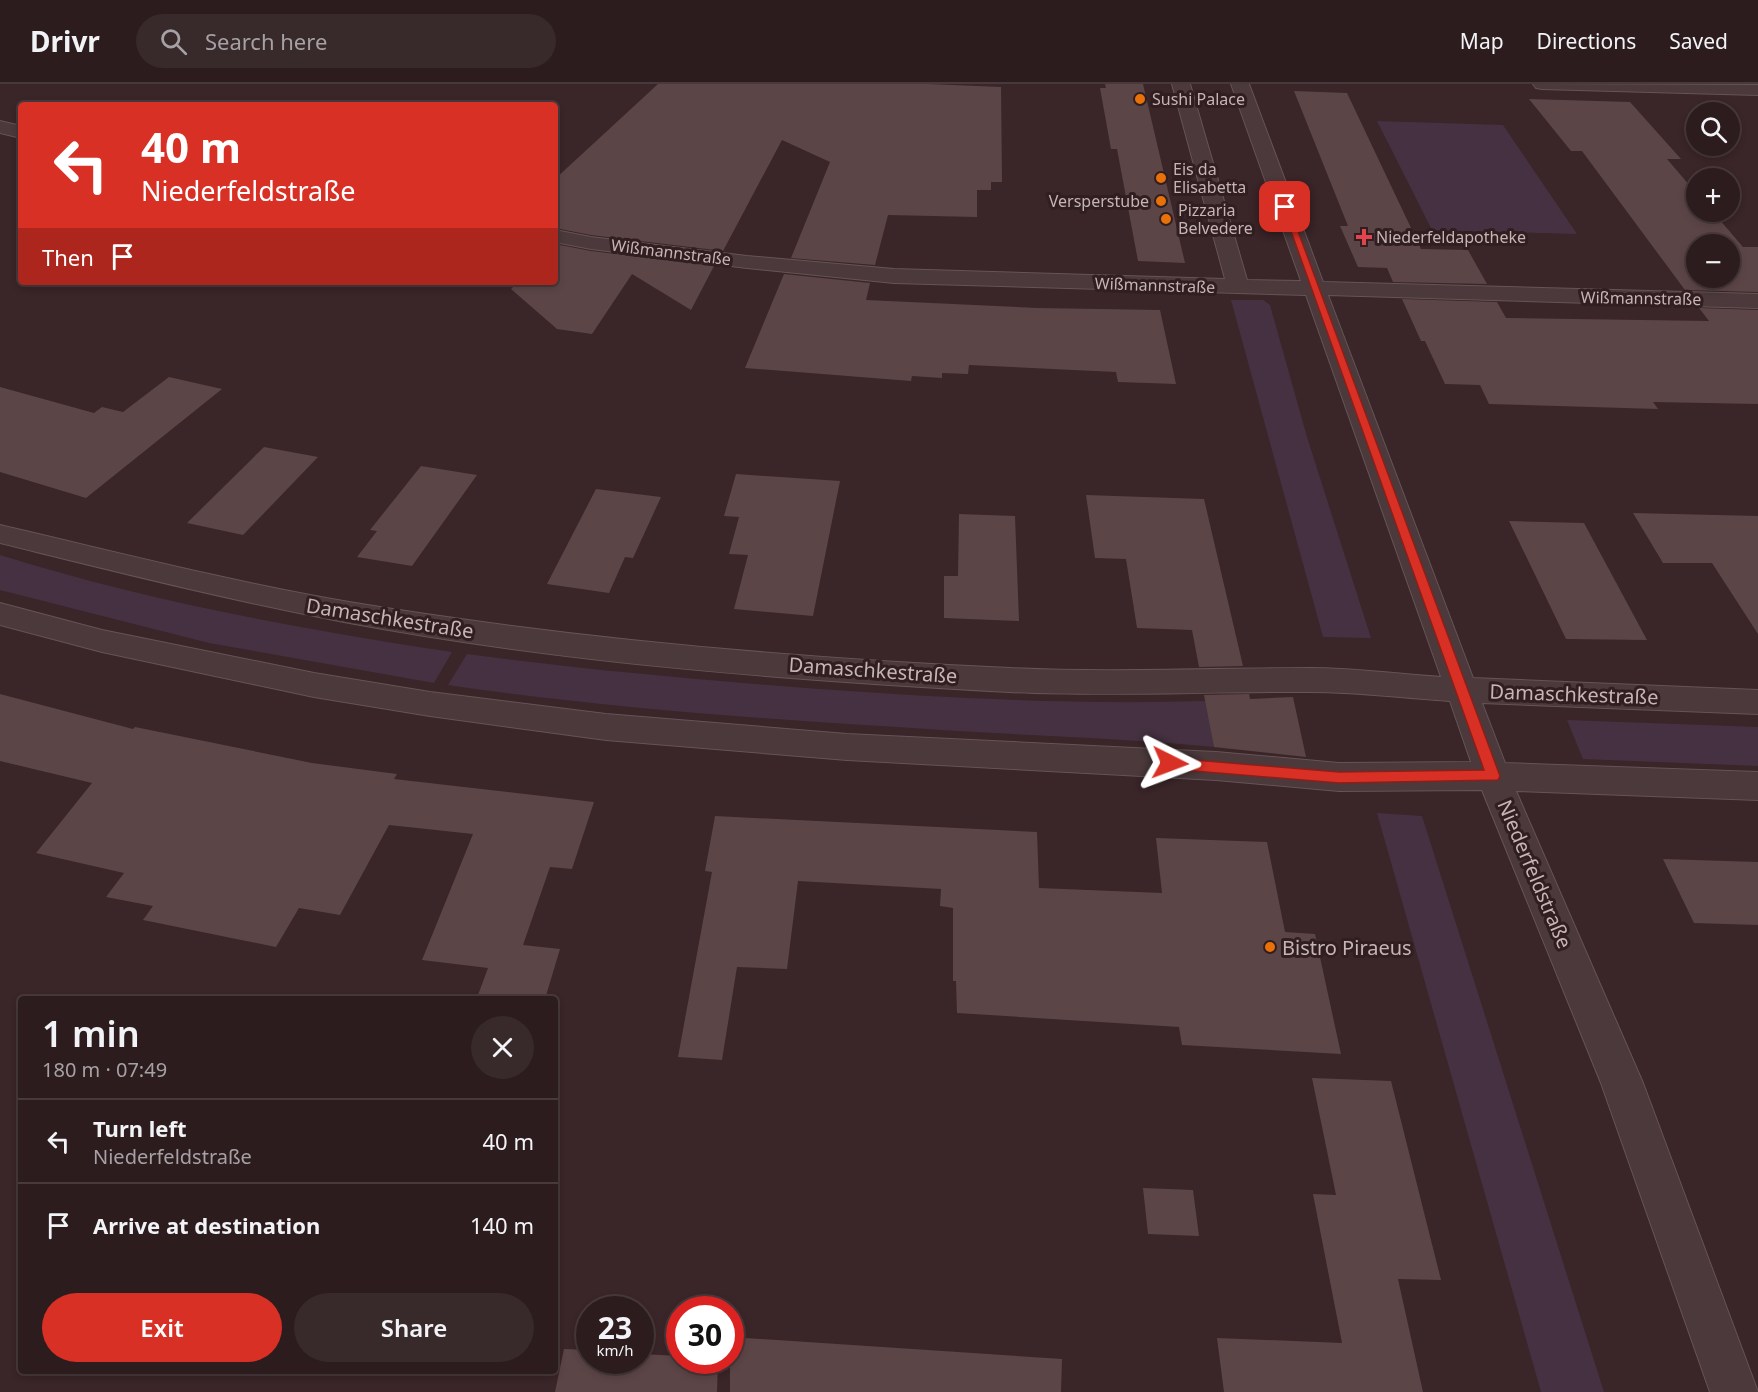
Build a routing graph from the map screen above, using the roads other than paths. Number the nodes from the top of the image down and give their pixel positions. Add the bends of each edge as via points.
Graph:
1 (1181, 84) edge
2 (1240, 84) edge
3 (1542, 84) edge
4 (1758, 90) edge
5 (0, 128) edge
6 (18, 131) edge
7 (558, 237) edge
8 (1238, 287) junction
9 (1314, 290) junction
10 (1758, 301) edge
11 (0, 534) edge
12 (0, 614) edge
13 (1461, 690) junction
14 (1758, 702) edge
15 (1493, 776) junction
16 (1758, 786) edge
17 (1734, 1392) edge

1 - 8 street
2 - 9 street, Niederfeldstraße
3 - 4 street
5 - 6 street
7 - 8 street, Wißmannstraße via 747,262 894,276
8 - 9 street, Wißmannstraße
9 - 10 street, Wißmannstraße
9 - 13 street, Niederfeldstraße
11 - 13 street, Damaschkestraße via 228,589 347,612 471,632 650,652 1010,680 1314,680
12 - 15 street via 102,641 314,685 606,727 847,747 1216,766 1339,777
13 - 14 street, Damaschkestraße
13 - 15 street, Niederfeldstraße
15 - 16 street
15 - 17 street, Niederfeldstraße via 1623,1083

